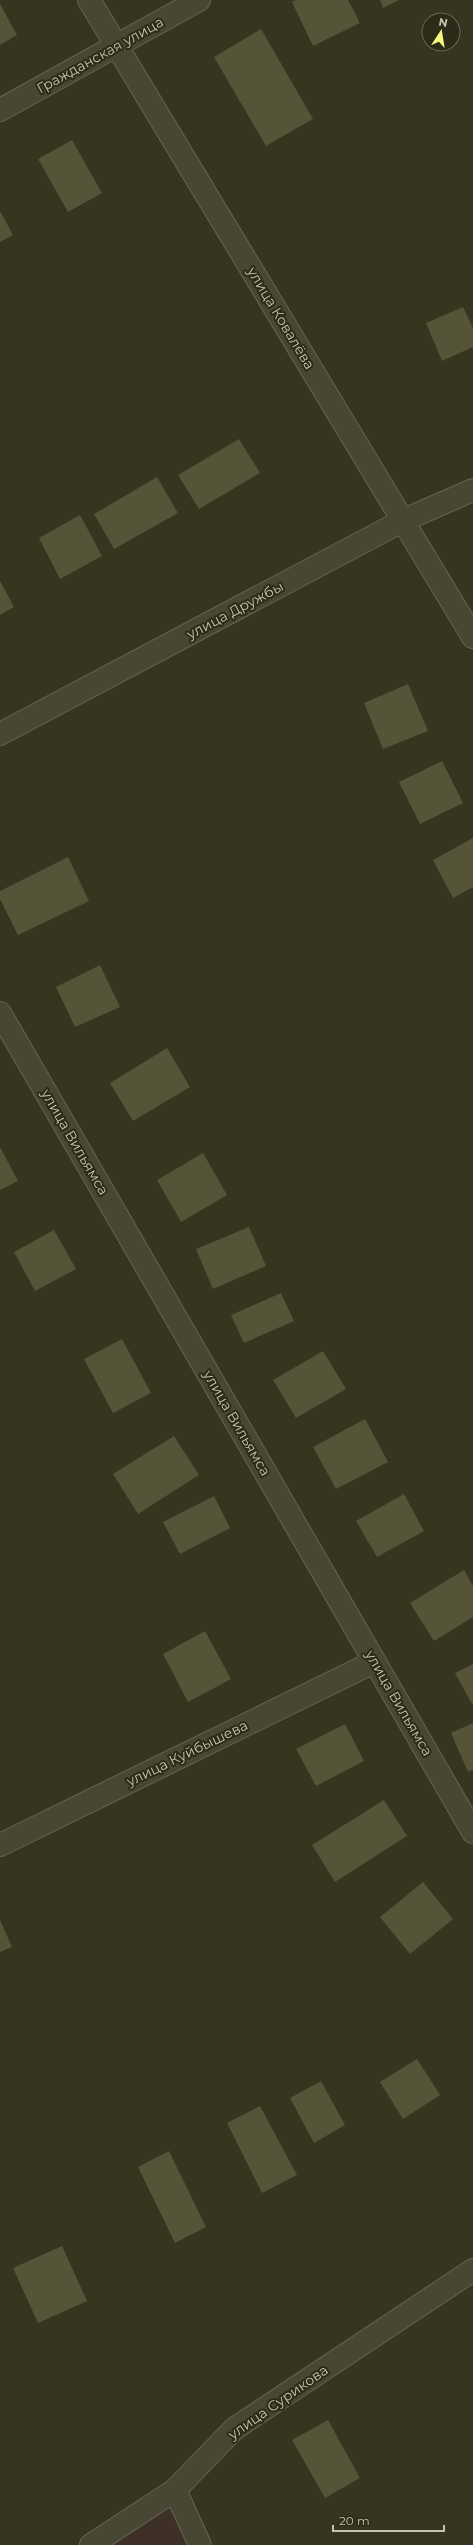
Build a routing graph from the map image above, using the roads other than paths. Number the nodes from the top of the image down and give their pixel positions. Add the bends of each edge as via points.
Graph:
1 (89, 0) edge
2 (199, 0) edge
3 (116, 46) junction
4 (0, 110) edge
5 (473, 490) edge
6 (404, 520) junction
7 (473, 637) edge
8 (0, 734) edge
9 (0, 1013) edge
10 (374, 1662) junction
11 (473, 1832) edge
12 (0, 1845) edge
13 (473, 2270) edge
14 (175, 2490) junction
15 (92, 2545) edge
16 (200, 2545) edge

1 - 3 street, улица Ковалёва
2 - 3 street, Гражданская улица
3 - 4 street, Гражданская улица
3 - 6 street, улица Ковалёва
5 - 6 street, улица Дружбы
6 - 7 street, улица Ковалёва
6 - 8 street, улица Дружбы
9 - 10 street, улица Вильямса
10 - 11 street, улица Вильямса
10 - 12 street, улица Куйбышева
13 - 14 street, улица Сурикова via 234,2429
14 - 15 street, улица Сурикова
14 - 16 street

